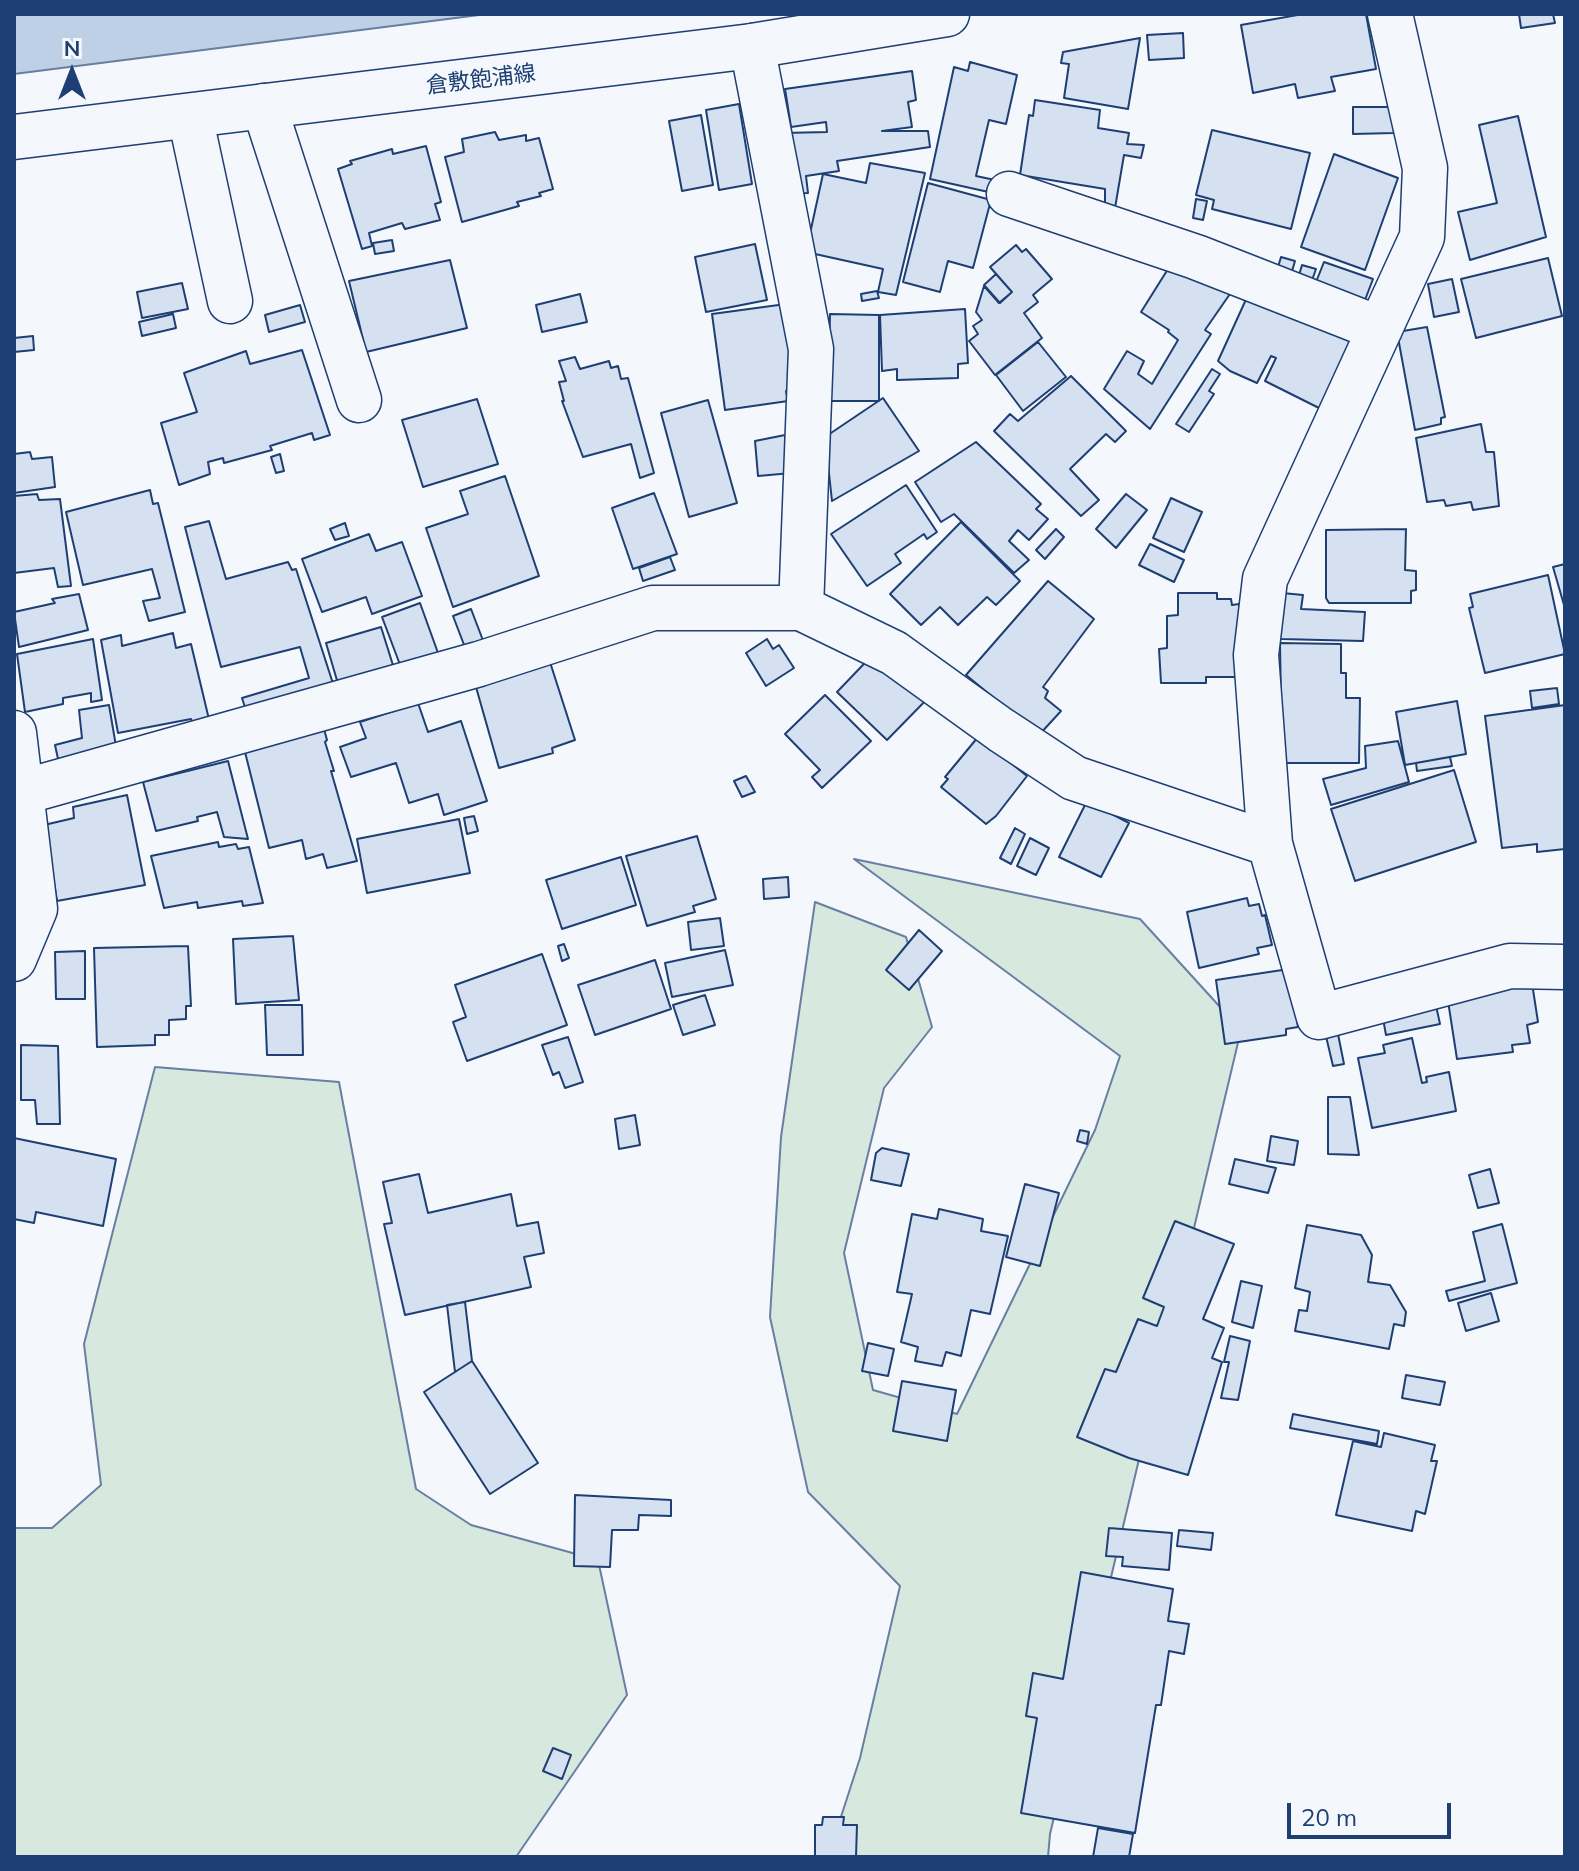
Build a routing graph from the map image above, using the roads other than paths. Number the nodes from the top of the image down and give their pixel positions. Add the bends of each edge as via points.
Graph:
1 (947, 14) edge
2 (1390, 14) edge
3 (752, 46) junction
4 (264, 106) junction
5 (190, 116) junction
6 (14, 137) edge
7 (1009, 194) dead end
8 (230, 301) dead end
9 (1380, 329) junction
10 (359, 400) dead end
11 (801, 608) junction
12 (14, 733) edge
13 (18, 792) edge
14 (1270, 844) junction
15 (14, 959) edge
16 (1565, 967) edge

1 - 3 street, 倉敷飽浦線
2 - 9 street via 1425,168 1422,237
3 - 4 street, 倉敷飽浦線
3 - 11 street via 811,349
4 - 5 street, 倉敷飽浦線
4 - 10 street
5 - 6 street, 倉敷飽浦線
5 - 8 street
7 - 9 street via 1196,257
9 - 14 street via 1265,579 1256,655
11 - 13 street via 653,608 479,664
11 - 14 street via 894,653 1074,778
12 - 13 street
13 - 15 street via 35,909
14 - 16 street via 1319,1017 1510,966

